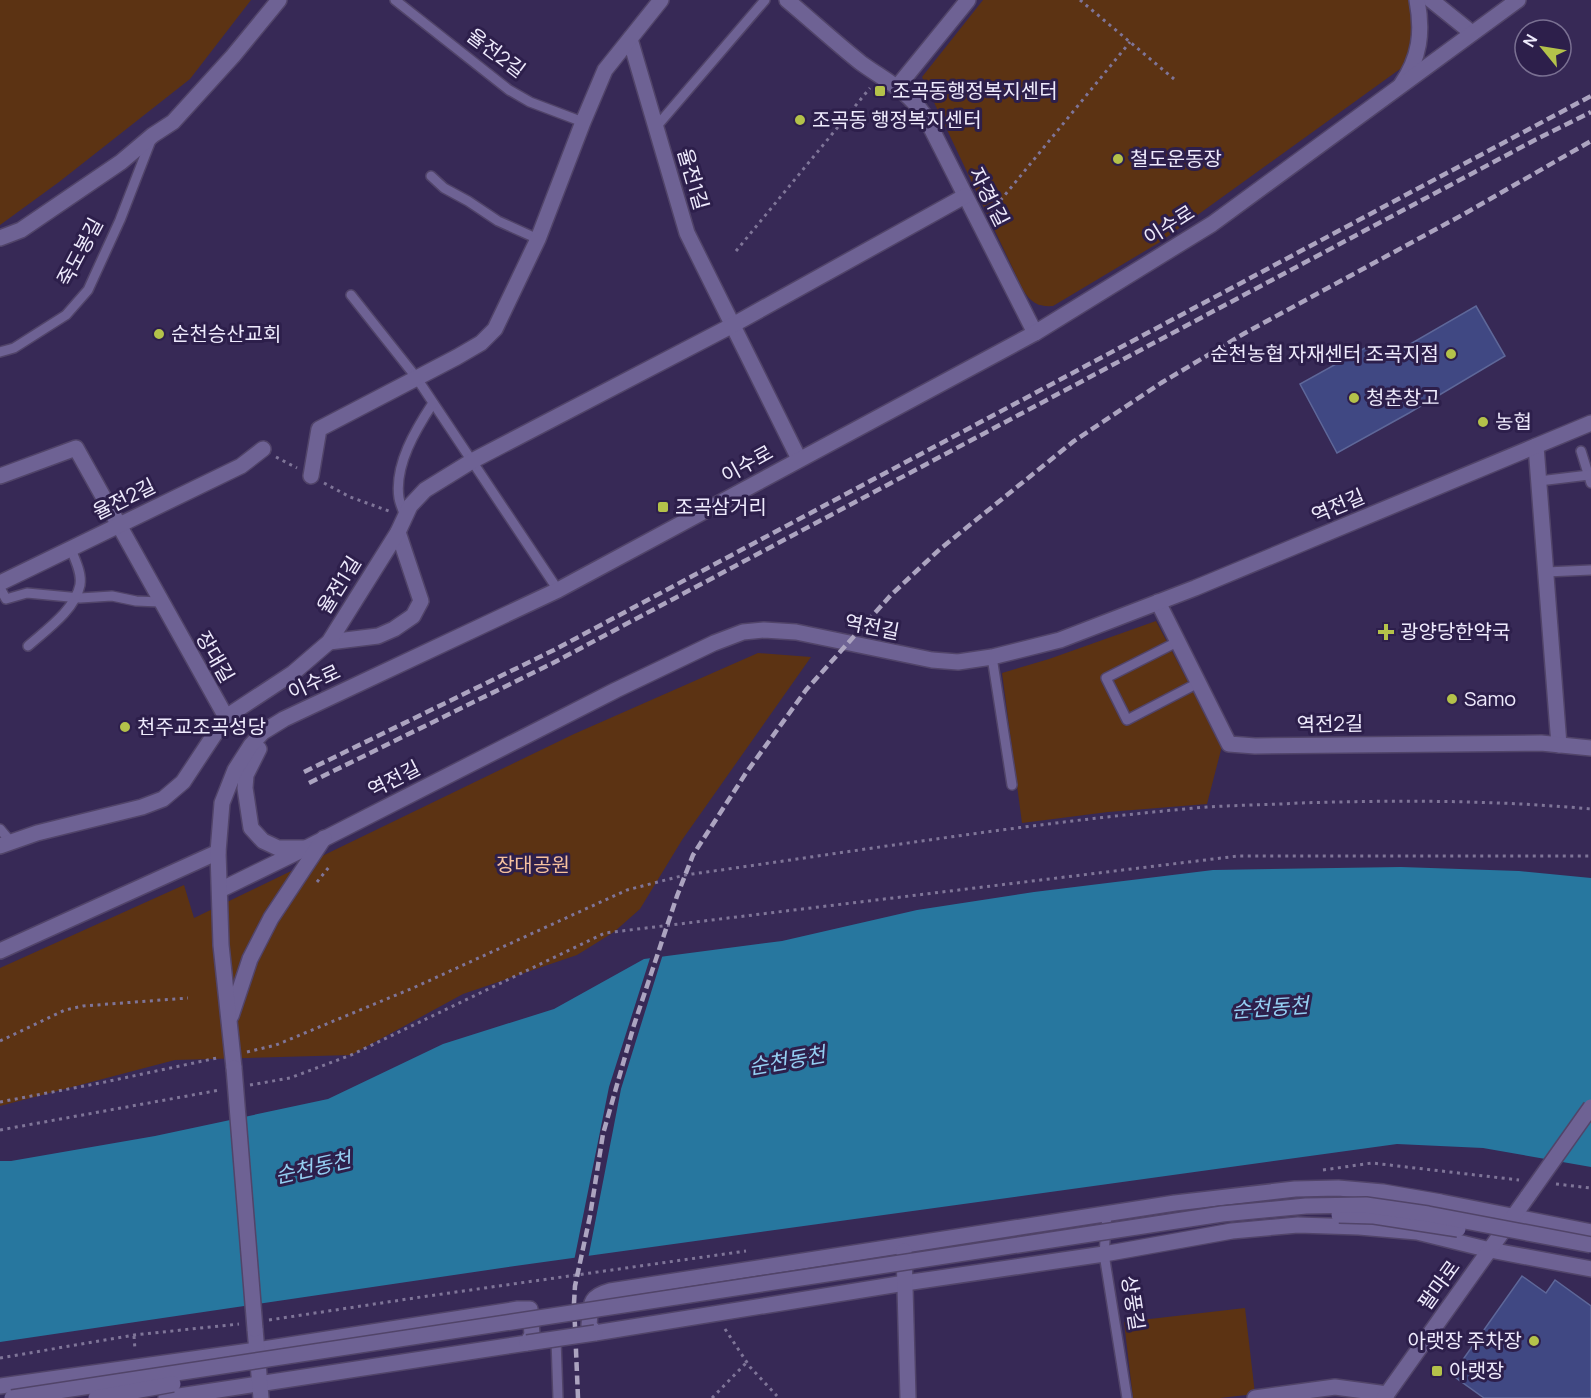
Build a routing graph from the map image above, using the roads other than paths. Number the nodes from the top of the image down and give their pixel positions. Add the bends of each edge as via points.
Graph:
1 (279, 0) edge
2 (394, 0) edge
3 (661, 0) edge
4 (765, 0) edge
5 (787, 0) edge
6 (968, 0) edge
7 (1417, 0) edge
8 (1431, 0) edge
9 (1518, 0) edge
10 (1472, 33) junction
11 (630, 39) junction
12 (898, 86) junction
13 (1401, 86) junction
14 (583, 122) junction
15 (656, 127) junction
16 (153, 135) junction
17 (431, 176) dead end
18 (965, 196) junction
19 (0, 238) edge
20 (538, 239) junction
21 (351, 295) dead end
22 (731, 326) junction
23 (1035, 333) junction
24 (0, 352) edge
25 (416, 377) junction
26 (433, 403) junction
27 (1591, 423) edge
28 (1536, 446) junction
29 (263, 450) road end
30 (1581, 451) dead end
31 (799, 459) junction
32 (472, 461) junction
33 (0, 476) edge
34 (311, 476) road end
35 (1590, 479) edge
36 (1539, 481) junction
37 (405, 516) junction
38 (117, 525) junction
39 (398, 532) junction
40 (71, 549) junction
41 (1591, 570) edge
42 (1546, 572) junction
43 (0, 583) edge
44 (0, 588) edge
45 (558, 590) junction
46 (75, 597) junction
47 (160, 602) junction
48 (1158, 602) junction
49 (329, 642) junction
50 (1178, 642) junction
51 (28, 646) dead end
52 (992, 657) junction
53 (1198, 683) junction
54 (226, 717) junction
55 (284, 719) junction
56 (1559, 745) junction
57 (1591, 748) edge
58 (1012, 785) dead end
59 (0, 829) edge
60 (324, 838) junction
61 (5, 844) edge
62 (306, 848) junction
63 (218, 852) junction
64 (220, 890) junction
65 (0, 951) edge
66 (229, 1022) junction
67 (1591, 1107) edge
68 (1107, 1214) junction
69 (1514, 1216) junction
70 (1591, 1232) edge
71 (1591, 1245) edge
72 (903, 1246) junction
73 (1490, 1250) junction
74 (1104, 1254) junction
75 (1591, 1254) edge
76 (1591, 1269) edge
77 (905, 1283) junction
78 (595, 1333) junction
79 (556, 1339) junction
80 (527, 1343) junction
81 (257, 1350) junction
82 (0, 1386) edge
83 (261, 1391) edge
84 (1385, 1396) edge
85 (12, 1398) edge
86 (96, 1398) edge
87 (166, 1398) edge
88 (558, 1398) edge
89 (908, 1398) edge
90 (1127, 1398) edge
91 (1255, 1398) edge

1 - 16 street, 죽도봉길 via 173,122
2 - 14 lane, 율전2길 via 503,87
3 - 11 street
4 - 15 lane
5 - 12 street, 자경1길 via 862,63
6 - 12 street
7 - 13 street via 1419,51
8 - 10 street
9 - 10 street, 이수로
10 - 13 street, 이수로
11 - 14 street via 605,70
11 - 15 street, 율전1길
12 - 18 street, 자경1길 via 925,116
13 - 23 street, 이수로 via 1212,224
14 - 20 street
15 - 22 street, 율전1길 via 687,233
16 - 19 street, 죽도봉길 via 48,212
16 - 24 lane, 죽도봉길 via 88,290 66,315 14,348
17 - 20 lane via 498,221
18 - 22 street, 율전1길
18 - 23 street, 자경1길
20 - 25 street via 495,329 481,343
21 - 25 lane
22 - 31 street
22 - 32 street, 율전1길
23 - 31 street, 이수로
25 - 26 lane
25 - 34 street via 319,429
26 - 32 lane
26 - 37 lane via 413,436 400,474 399,499
27 - 28 street, 역전길
28 - 36 street
28 - 48 street, 역전길
29 - 38 street, 율전2길 via 241,465
30 - 35 lane
31 - 45 street, 이수로
32 - 37 street, 율전1길 via 425,490
32 - 45 lane
33 - 38 street, 장대길 via 76,448
35 - 36 lane
36 - 42 street
37 - 39 street, 율전1길
38 - 40 street, 율전2길
38 - 47 street, 장대길
39 - 49 street, 율전1길
39 - 49 street via 421,601 413,616 378,636
40 - 43 street, 율전2길
40 - 46 lane via 80,584
41 - 42 lane
42 - 56 street
44 - 46 lane via 6,599 27,593
45 - 55 street, 이수로
46 - 47 lane via 112,596
46 - 51 lane
47 - 54 street, 장대길
48 - 50 street, 역전2길
48 - 52 street, 역전길 via 1060,640
49 - 54 street, 율전1길 via 293,673
50 - 53 street, 역전2길
50 - 53 lane via 1106,678 1127,720
52 - 58 lane
52 - 60 street, 역전길 via 958,662 932,660 796,632 743,632 615,690
53 - 56 street, 역전2길 via 1228,744
54 - 61 street via 183,782 163,798
55 - 62 street via 261,746 246,776 251,828 278,849
55 - 63 street, 이수로 via 263,732 235,770 222,803
56 - 57 street, 역전2길
59 - 61 lane
60 - 62 street, 역전길
60 - 66 street via 250,959
62 - 64 street, 역전길
63 - 64 street, 이수로
63 - 65 street
64 - 66 street, 이수로
66 - 81 street, 이수로, bridge
67 - 69 street, 팔마로, bridge
68 - 69 street via 1295,1189 1338,1188 1383,1192
68 - 72 street
68 - 74 lane, 상풍길
69 - 70 street
69 - 73 street, 팔마로
71 - 85 street, bridge via 1366,1205 1232,1213
72 - 77 street
72 - 78 street via 597,1294 591,1303 589,1325
73 - 74 street via 1417,1232 1299,1225 1232,1231
73 - 76 street
73 - 84 street, 팔마로
74 - 77 street
74 - 90 lane, 상풍길
75 - 86 street, bridge via 1374,1216 1305,1214 1223,1222 222,1375
77 - 78 street
77 - 89 street
78 - 79 street, bridge
79 - 80 street, bridge
79 - 88 lane
80 - 81 street via 532,1335 530,1309 518,1309
80 - 83 street
81 - 82 street
81 - 83 street
83 - 87 street
84 - 91 street via 1335,1387

